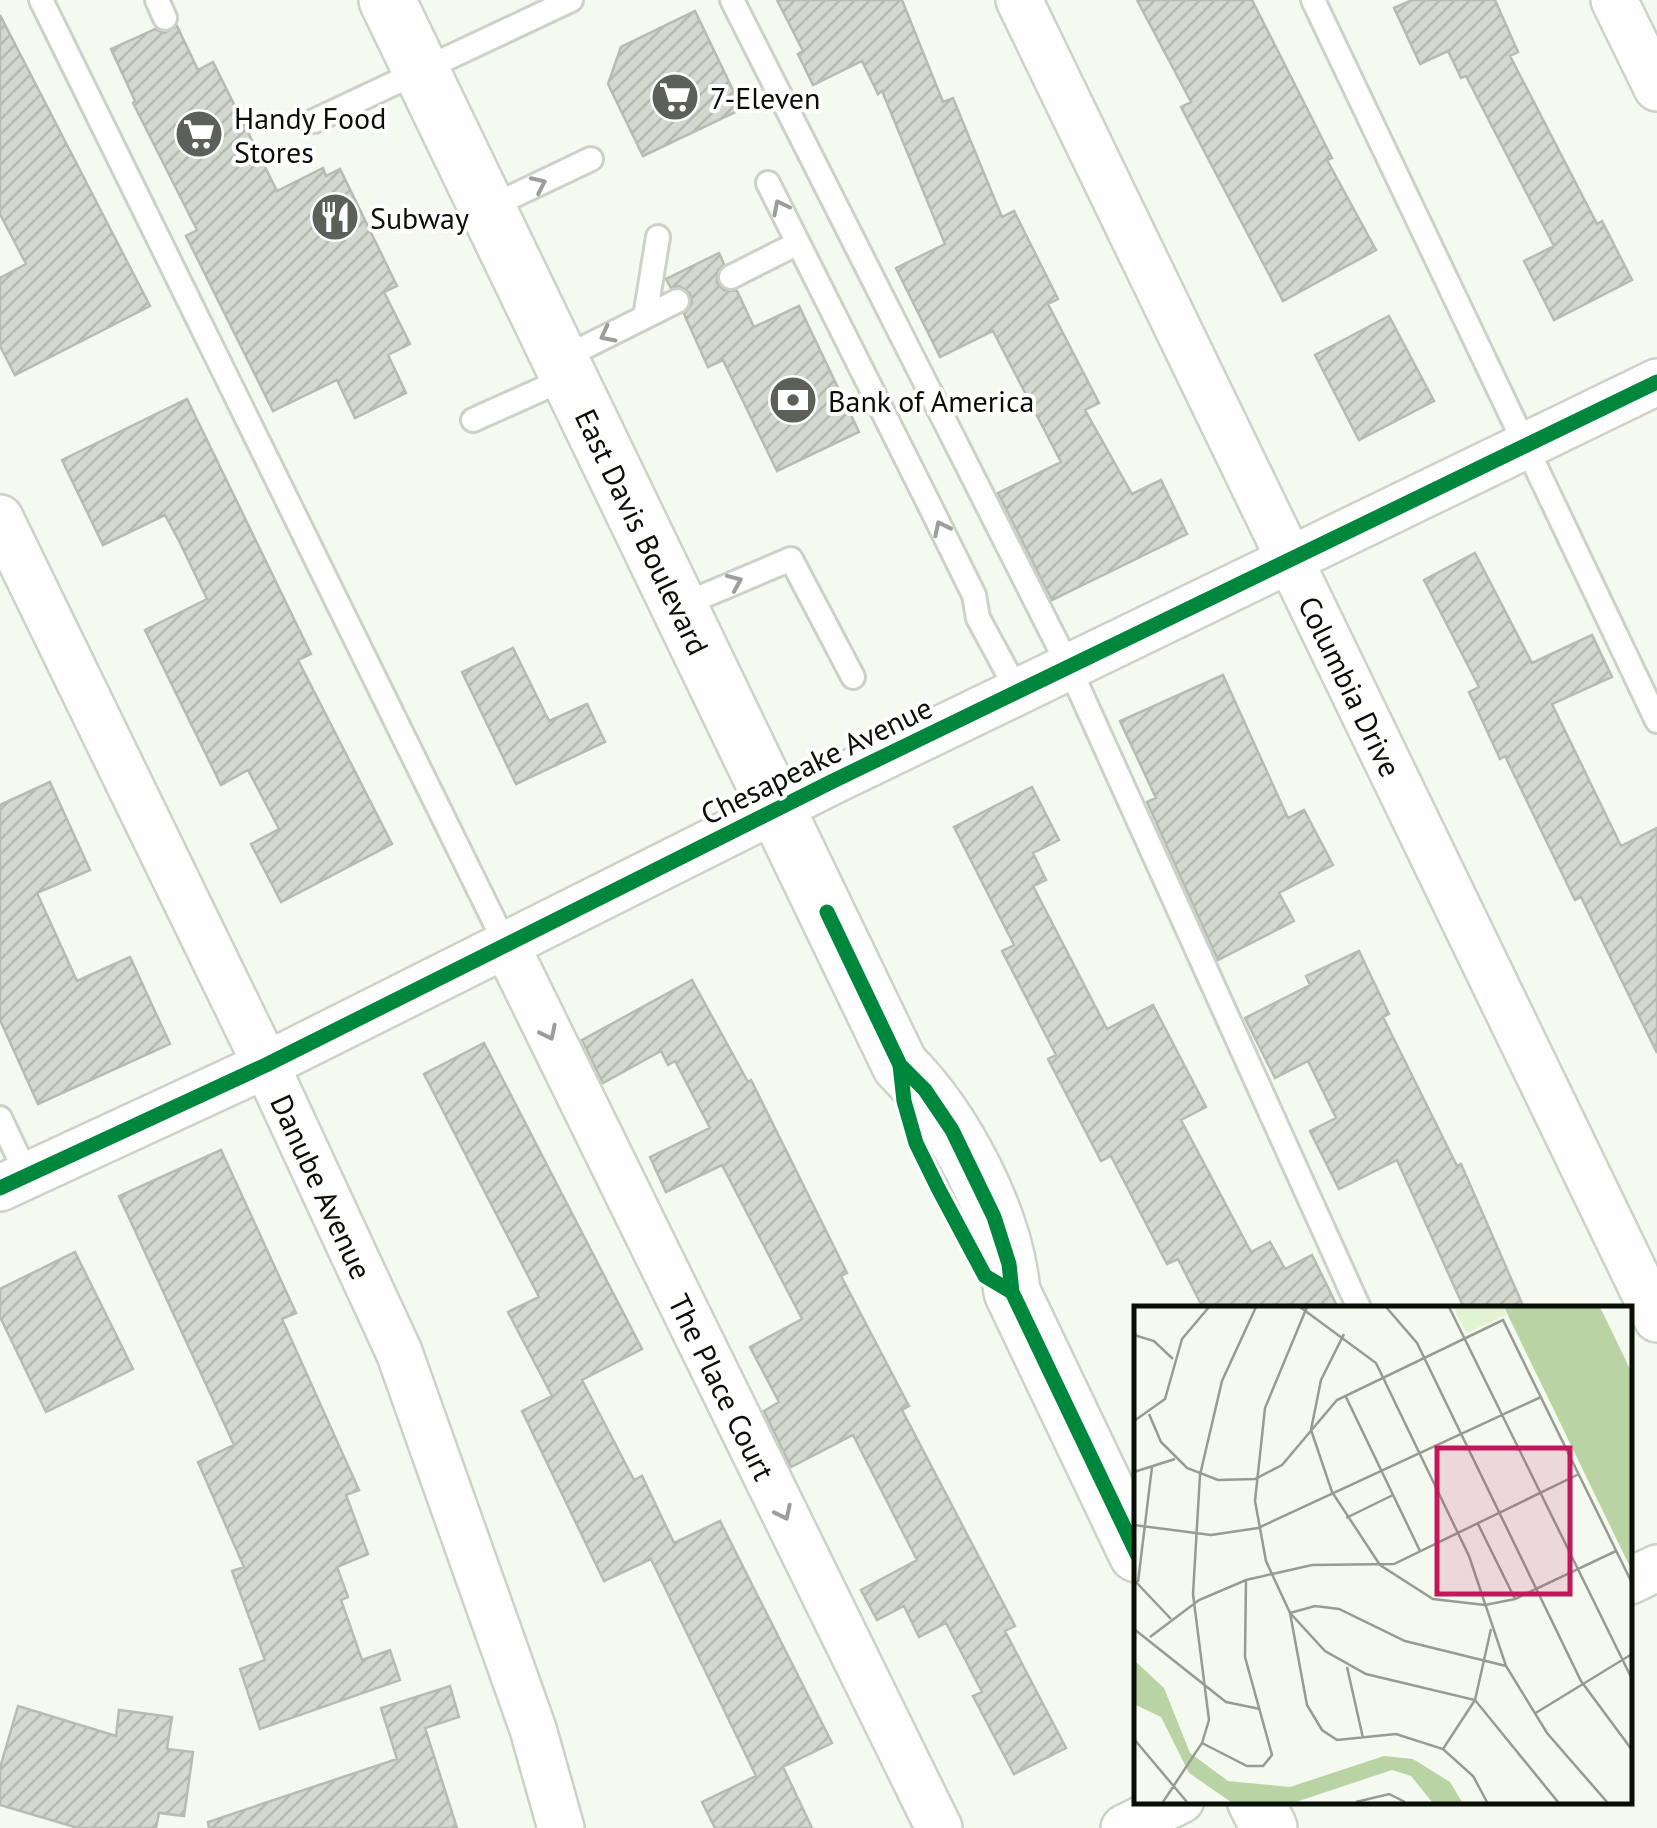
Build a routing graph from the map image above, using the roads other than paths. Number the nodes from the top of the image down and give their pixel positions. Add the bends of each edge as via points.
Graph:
1 (40, 0) edge
2 (387, 0) edge
3 (571, 0) edge
4 (732, 0) edge
5 (1019, 0) edge
6 (1313, 0) edge
7 (1614, 0) edge
8 (422, 72) junction
9 (1657, 88) edge
10 (314, 121) dead end
11 (591, 159) dead end
12 (768, 184) dead end
13 (488, 208) junction
14 (658, 237) dead end
15 (798, 243) junction
16 (730, 277) dead end
17 (677, 302) dead end
18 (645, 317) junction
19 (565, 368) junction
20 (1657, 382) edge
21 (473, 420) dead end
22 (1527, 444) junction
23 (0, 518) edge
24 (1290, 559) junction
25 (680, 606) junction
26 (1068, 667) junction
27 (853, 677) dead end
28 (1018, 692) junction
29 (1657, 721) edge
30 (778, 808) junction
31 (506, 945) junction
32 (266, 1065) junction
33 (0, 1118) edge
34 (14, 1182) edge
35 (1358, 1306) edge
36 (1657, 1319) edge
37 (1134, 1548) edge
38 (1657, 1568) edge
39 (1632, 1580) edge
40 (1175, 1803) edge
41 (1256, 1803) edge
42 (560, 1828) edge
43 (938, 1828) edge
44 (1124, 1828) edge
45 (1269, 1828) edge

1 - 31 lane
2 - 8 street, East Davis Boulevard
3 - 8 lane
4 - 26 lane
5 - 24 street, Columbia Drive
6 - 22 lane
7 - 9 street
8 - 10 lane
8 - 13 street, East Davis Boulevard
13 -> 11 lane
15 -> 12 lane
13 - 19 street, East Davis Boulevard
14 - 18 lane
15 - 16 lane
28 -> 15 lane
17 - 18 lane
18 -> 19 lane
19 - 21 lane
19 - 25 street, East Davis Boulevard
20 - 22 street, Chesapeake Avenue
22 - 24 street, Chesapeake Avenue
22 - 29 lane
23 - 32 street, Danube Avenue
24 - 26 street, Chesapeake Avenue
24 - 36 street, Columbia Drive
25 -> 27 lane via 791,559
25 - 30 street, East Davis Boulevard
26 - 28 street, Chesapeake Avenue
26 - 35 lane
28 - 30 street, Chesapeake Avenue
30 - 31 street, Chesapeake Avenue
30 - 37 street, East Davis Boulevard via 900,1065 952,1130 994,1217 1012,1292
31 - 32 street, Chesapeake Avenue
31 -> 43 street, The Place Court
32 - 34 street, Chesapeake Avenue
32 - 42 street, Danube Avenue via 398,1352 533,1728
33 - 34 lane
38 - 39 street
40 - 44 street
41 - 45 street

